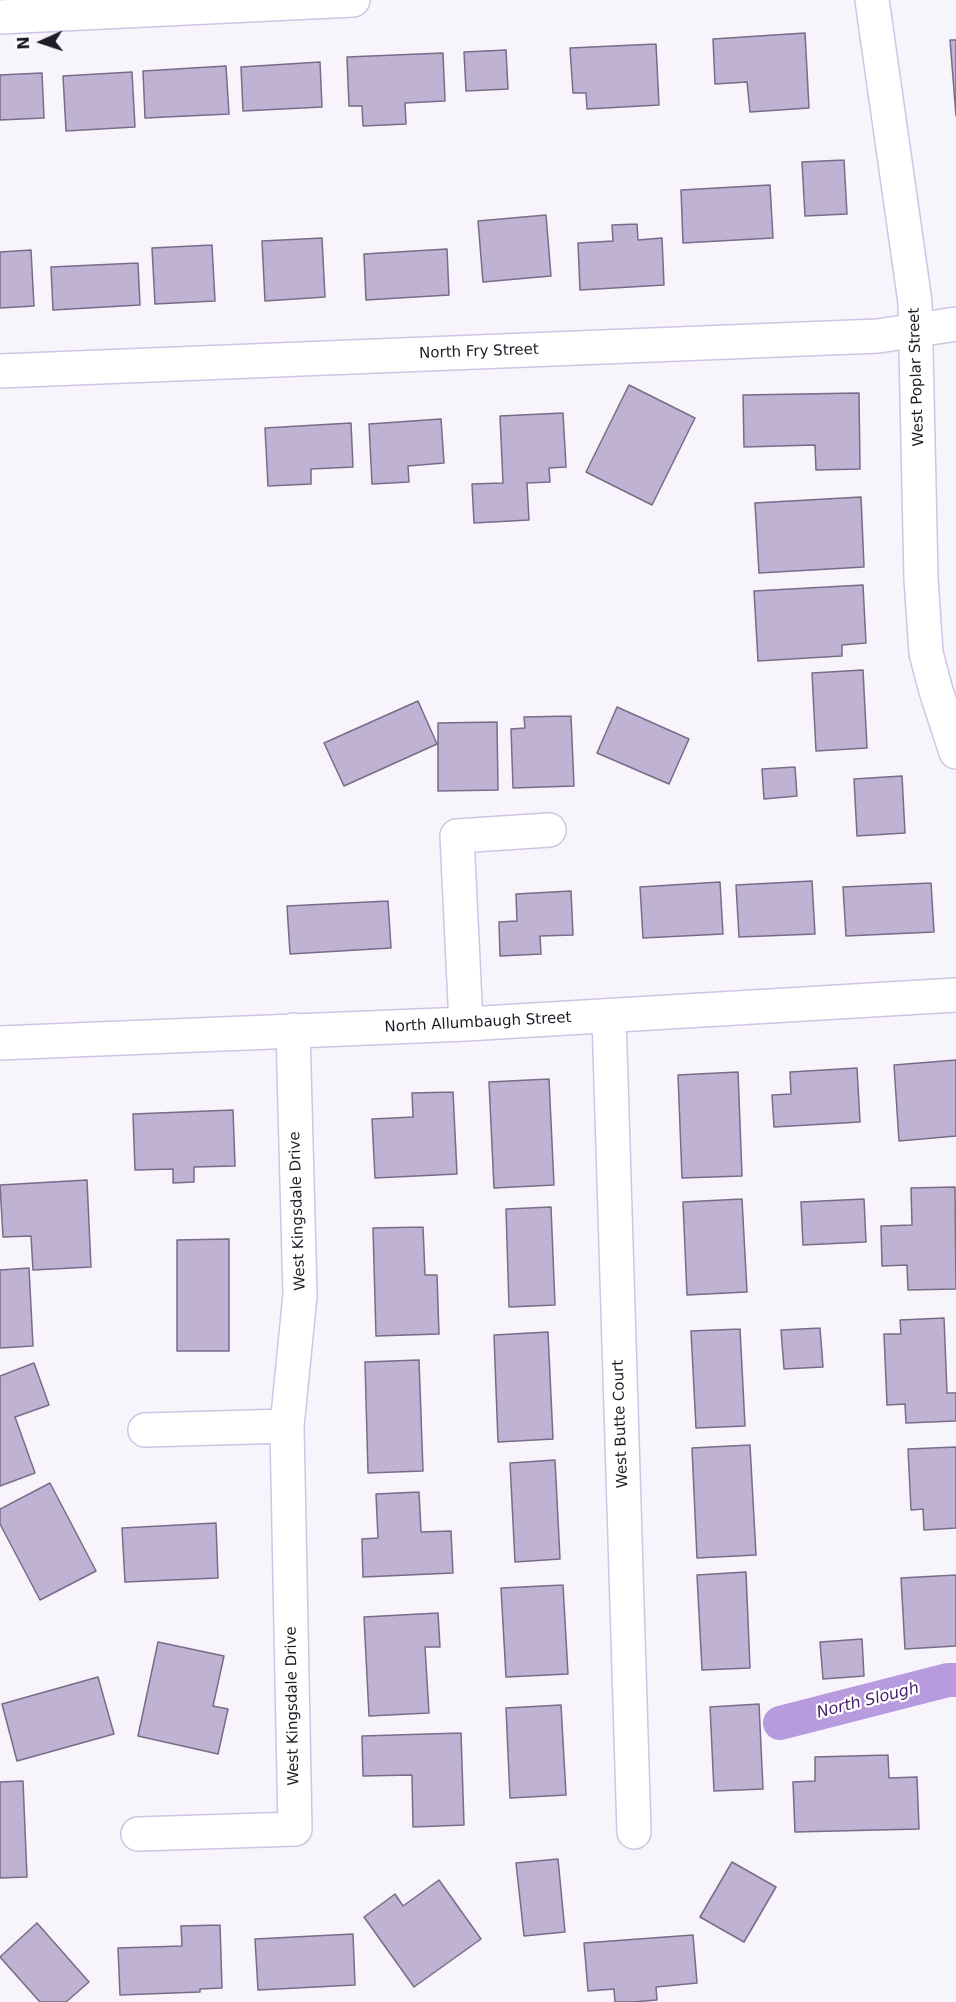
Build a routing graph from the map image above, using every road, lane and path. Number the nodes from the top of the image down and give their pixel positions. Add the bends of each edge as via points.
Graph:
1 (353, 0) edge
2 (872, 0) edge
3 (171, 4) edge
4 (0, 17) edge
5 (956, 324) edge
6 (915, 329) junction
7 (0, 371) edge
8 (956, 752) edge
9 (549, 830) dead end
10 (956, 995) edge
11 (609, 1016) junction
12 (466, 1024) junction
13 (293, 1030) junction
14 (0, 1043) edge
15 (287, 1426) junction
16 (145, 1430) dead end
17 (634, 1832) dead end
18 (138, 1834) dead end

1 - 3 street
2 - 6 street, West Poplar Street via 915,302
3 - 4 street
5 - 6 street, North Fry Street
6 - 7 street, North Fry Street via 878,336
6 - 8 street, West Poplar Street via 921,579 927,653
9 - 12 street via 457,836
10 - 11 street, North Allumbaugh Street
11 - 12 street, North Allumbaugh Street
11 - 17 street, West Butte Court
12 - 13 street, North Allumbaugh Street
13 - 14 street, North Allumbaugh Street
13 - 15 street, West Kingsdale Drive via 300,1294
15 - 16 street
15 - 18 street, West Kingsdale Drive via 295,1829

